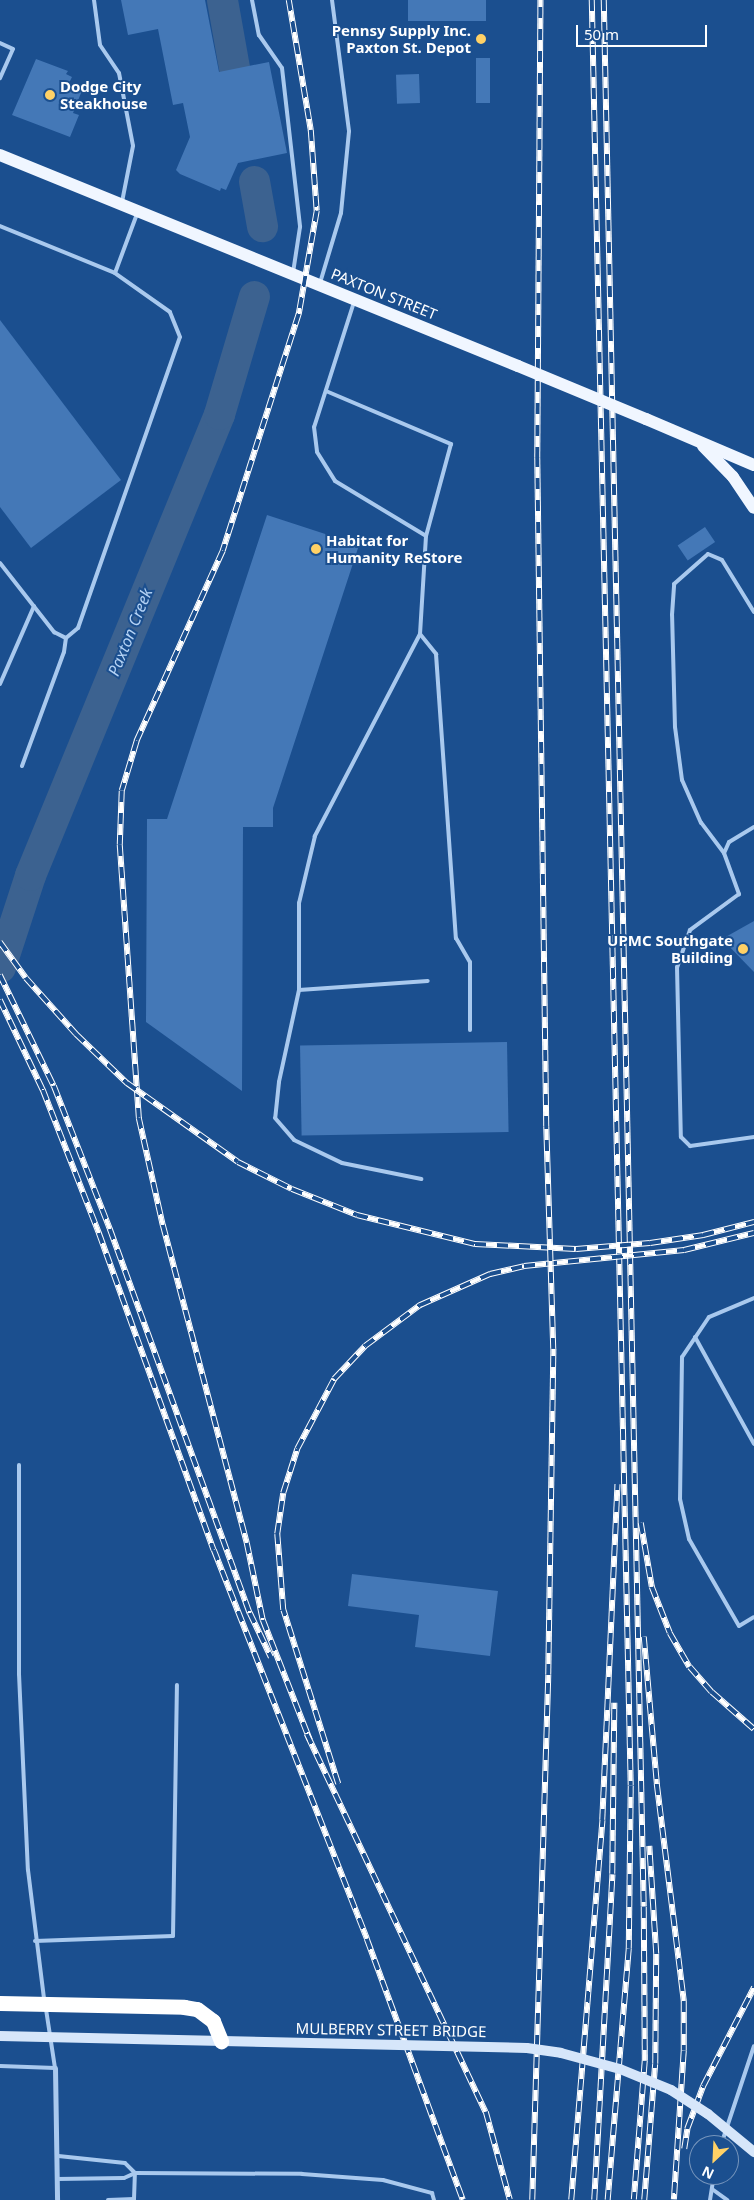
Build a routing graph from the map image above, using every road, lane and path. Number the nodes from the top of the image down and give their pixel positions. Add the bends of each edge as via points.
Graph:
1 (94, 0) edge
2 (252, 0) edge
3 (332, 0) edge
4 (0, 43) edge
5 (0, 78) edge
6 (0, 156) edge
7 (122, 204) junction
8 (138, 211) junction
9 (0, 226) edge
10 (115, 273) junction
11 (293, 274) junction
12 (320, 285) junction
13 (355, 299) junction
14 (326, 391) junction
15 (691, 437) junction
16 (754, 465) edge
17 (754, 508) edge
18 (426, 536) junction
19 (0, 564) edge
20 (34, 606) junction
21 (754, 612) edge
22 (420, 634) junction
23 (66, 638) junction
24 (0, 684) edge
25 (22, 766) dead end
26 (754, 827) edge
27 (724, 853) junction
28 (428, 981) dead end
29 (299, 990) junction
30 (470, 1030) dead end
31 (754, 1137) edge
32 (421, 1179) dead end
33 (754, 1298) edge
34 (695, 1338) junction
35 (754, 1444) edge
36 (18, 1465) dead end
37 (754, 1617) edge
38 (177, 1685) dead end
39 (35, 1941) junction
40 (0, 2003) edge
41 (0, 2036) edge
42 (221, 2040) junction
43 (754, 2046) edge
44 (0, 2066) edge
45 (55, 2068) junction
46 (724, 2135) edge
47 (754, 2152) edge
48 (58, 2156) junction
49 (135, 2173) junction
50 (57, 2179) junction
51 (713, 2185) edge
52 (712, 2189) junction
53 (57, 2200) edge
54 (108, 2200) edge
55 (434, 2200) edge
56 (710, 2200) edge
57 (726, 2200) edge

1 - 7 lane via 100,45 119,74 133,146
2 - 11 lane via 259,35 282,68 300,227
3 - 12 lane via 349,131 341,213
4 - 5 lane via 13,48
6 - 7 main road, PAXTON STREET
7 - 8 main road, PAXTON STREET
8 - 10 lane
8 - 11 main road, PAXTON STREET
9 - 10 lane
10 - 23 lane via 170,312 180,337 78,628
11 - 12 main road, PAXTON STREET
12 - 13 main road, PAXTON STREET
13 - 14 lane
13 - 15 main road, PAXTON STREET, bridge
14 - 18 lane via 314,427 317,452 335,480
14 - 18 lane via 452,444
15 - 16 main road, PAXTON STREET
15 - 17 main road via 719,461
18 - 22 lane
19 - 20 lane
20 - 23 lane via 54,632
20 - 24 lane
21 - 27 lane via 722,560 708,554 674,584 675,727 682,780 701,823
22 - 29 lane via 315,836 299,903
22 - 30 lane via 436,654 456,938 470,962
23 - 25 lane via 64,652
26 - 27 lane via 729,842
27 - 31 lane via 739,894 690,930 677,967 681,1137 690,1146
28 - 29 lane
29 - 32 lane via 279,1082 275,1118 294,1140 342,1163
33 - 34 lane via 709,1316
34 - 35 lane
34 - 37 lane via 682,1357 680,1499 690,1539 739,1626
36 - 39 lane via 19,1674
38 - 39 lane via 173,1936
39 - 45 lane
40 - 42 highway, bridge via 197,2009 214,2021
41 - 42 main road, MULBERRY STREET BRIDGE, bridge
42 - 47 main road, MULBERRY STREET BRIDGE, bridge via 527,2048 561,2053 620,2069 671,2090 708,2114
43 - 46 lane
44 - 45 lane
45 - 48 street
48 - 49 lane via 125,2163
48 - 50 street
49 - 50 lane via 124,2178
49 - 54 lane via 134,2200
49 - 55 lane via 302,2174 383,2180 432,2193
50 - 53 street
51 - 52 lane
52 - 56 lane
52 - 57 lane

